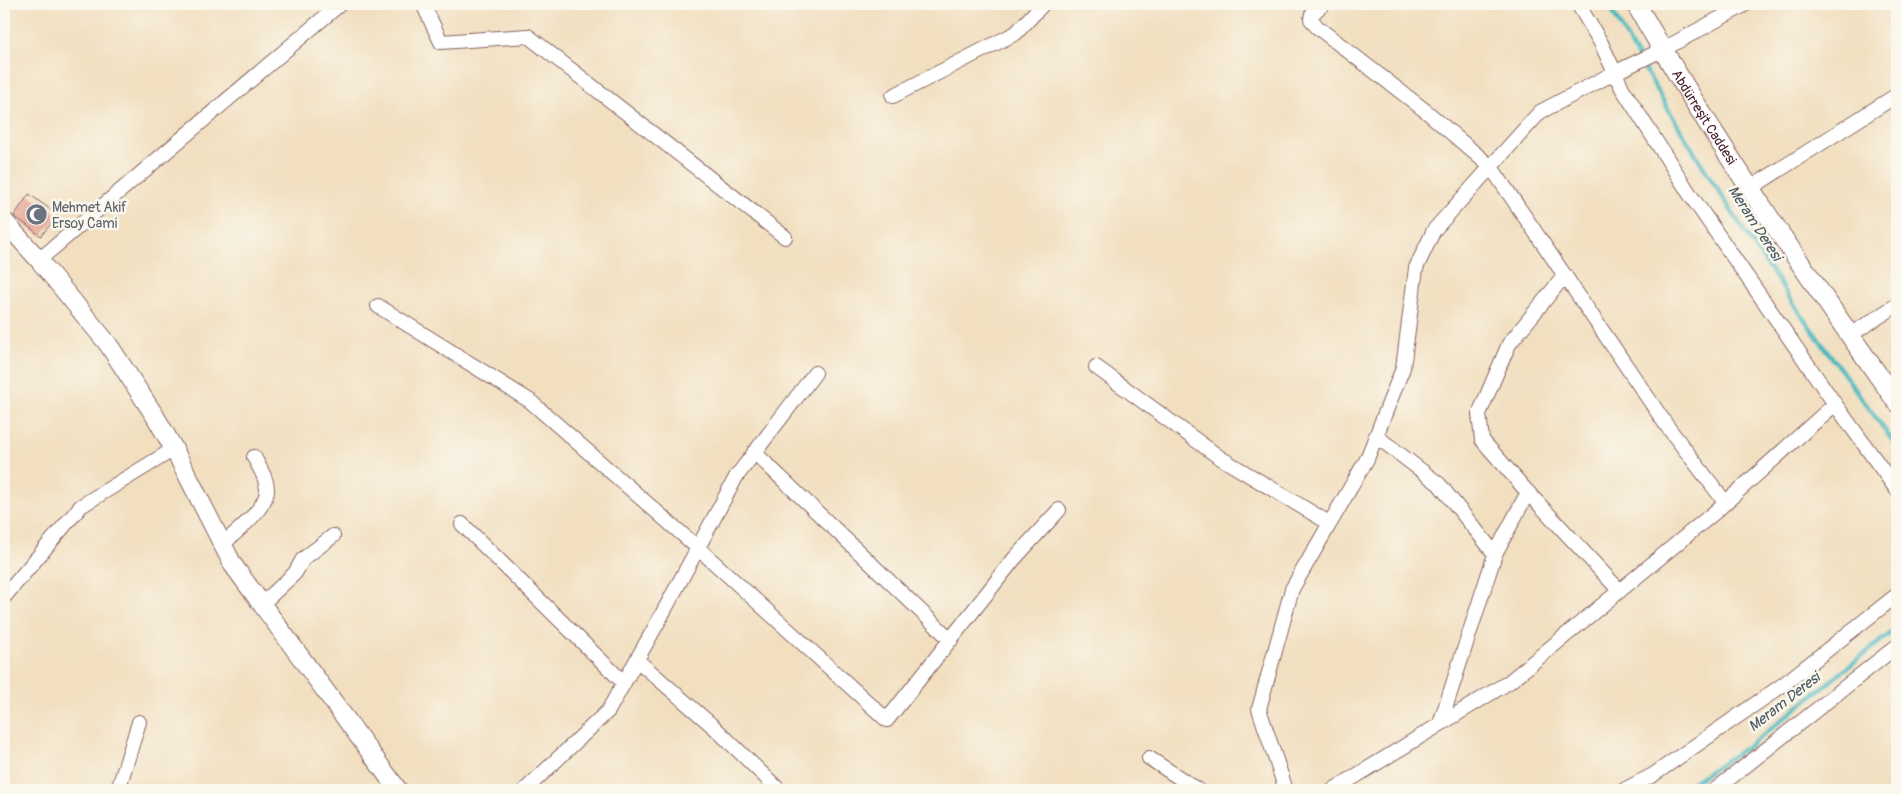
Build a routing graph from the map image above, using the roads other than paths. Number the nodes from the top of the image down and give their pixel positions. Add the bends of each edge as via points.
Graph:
1 (340, 4) edge
2 (423, 4) edge
3 (1044, 4) edge
4 (1323, 4) edge
5 (1578, 4) edge
6 (1636, 4) edge
7 (1746, 4) edge
8 (1657, 53) junction
9 (1614, 72) junction
10 (1897, 95) edge
11 (893, 96) dead end
12 (1491, 167) junction
13 (1749, 189) junction
14 (4, 221) edge
15 (786, 238) dead end
16 (39, 260) junction
17 (1565, 275) junction
18 (1897, 305) edge
19 (378, 306) dead end
20 (1850, 335) junction
21 (1096, 367) dead end
22 (814, 373) dead end
23 (1897, 402) edge
24 (1835, 404) junction
25 (1376, 436) junction
26 (174, 449) junction
27 (754, 452) junction
28 (254, 457) dead end
29 (1897, 490) edge
30 (1528, 492) junction
31 (1725, 502) junction
32 (1060, 510) dead end
33 (462, 524) dead end
34 (1330, 524) junction
35 (333, 536) dead end
36 (223, 544) junction
37 (698, 548) junction
38 (1495, 554) junction
39 (1620, 590) junction
40 (1897, 596) edge
41 (4, 597) edge
42 (262, 604) junction
43 (951, 640) junction
44 (1897, 646) edge
45 (637, 660) junction
46 (624, 683) junction
47 (139, 722) dead end
48 (1440, 724) junction
49 (1149, 758) dead end
50 (118, 790) edge
51 (398, 790) edge
52 (525, 790) edge
53 (779, 790) edge
54 (1198, 790) edge
55 (1286, 790) edge
56 (1333, 790) edge
57 (1624, 790) edge
58 (1715, 790) edge

1 - 16 street
2 - 15 street via 441,42 528,36
3 - 11 street via 1016,32
4 - 12 street via 1312,14 1311,19 1317,27 1428,112
5 - 9 street
6 - 8 main road, Abdürreşit Caddesi
7 - 8 street
8 - 9 street
8 - 13 main road, Abdürreşit Caddesi
9 - 12 street via 1540,112
9 - 24 street via 1691,196
10 - 13 street
12 - 17 street
12 - 25 street via 1434,230 1416,268 1403,368
13 - 20 main road, Abdürreşit Caddesi
14 - 16 street
16 - 26 street via 108,344
17 - 30 street via 1509,344 1479,414 1482,440
17 - 31 street via 1667,426
18 - 20 street
19 - 37 street via 530,401
20 - 23 main road, Abdürreşit Caddesi
21 - 34 street via 1220,457
22 - 27 street
24 - 29 street
24 - 31 street
25 - 34 street via 1367,459
25 - 38 street via 1439,484
26 - 36 street
26 - 41 street via 81,506
27 - 37 street via 736,476
27 - 43 street
28 - 36 street via 266,481 267,492 258,512
30 - 38 street
30 - 39 street
31 - 39 street
32 - 43 street via 1014,559
33 - 46 street
34 - 55 street via 1292,588 1259,709
35 - 42 street via 303,558 295,573
36 - 42 street via 233,565
37 - 43 street via 887,720
37 - 45 street
38 - 48 street
39 - 48 street via 1509,682
40 - 57 street via 1784,684 1652,776
42 - 51 street
44 - 58 street
45 - 46 street
45 - 53 street via 715,728
46 - 52 street via 608,711
47 - 50 street
48 - 56 street
49 - 54 street

